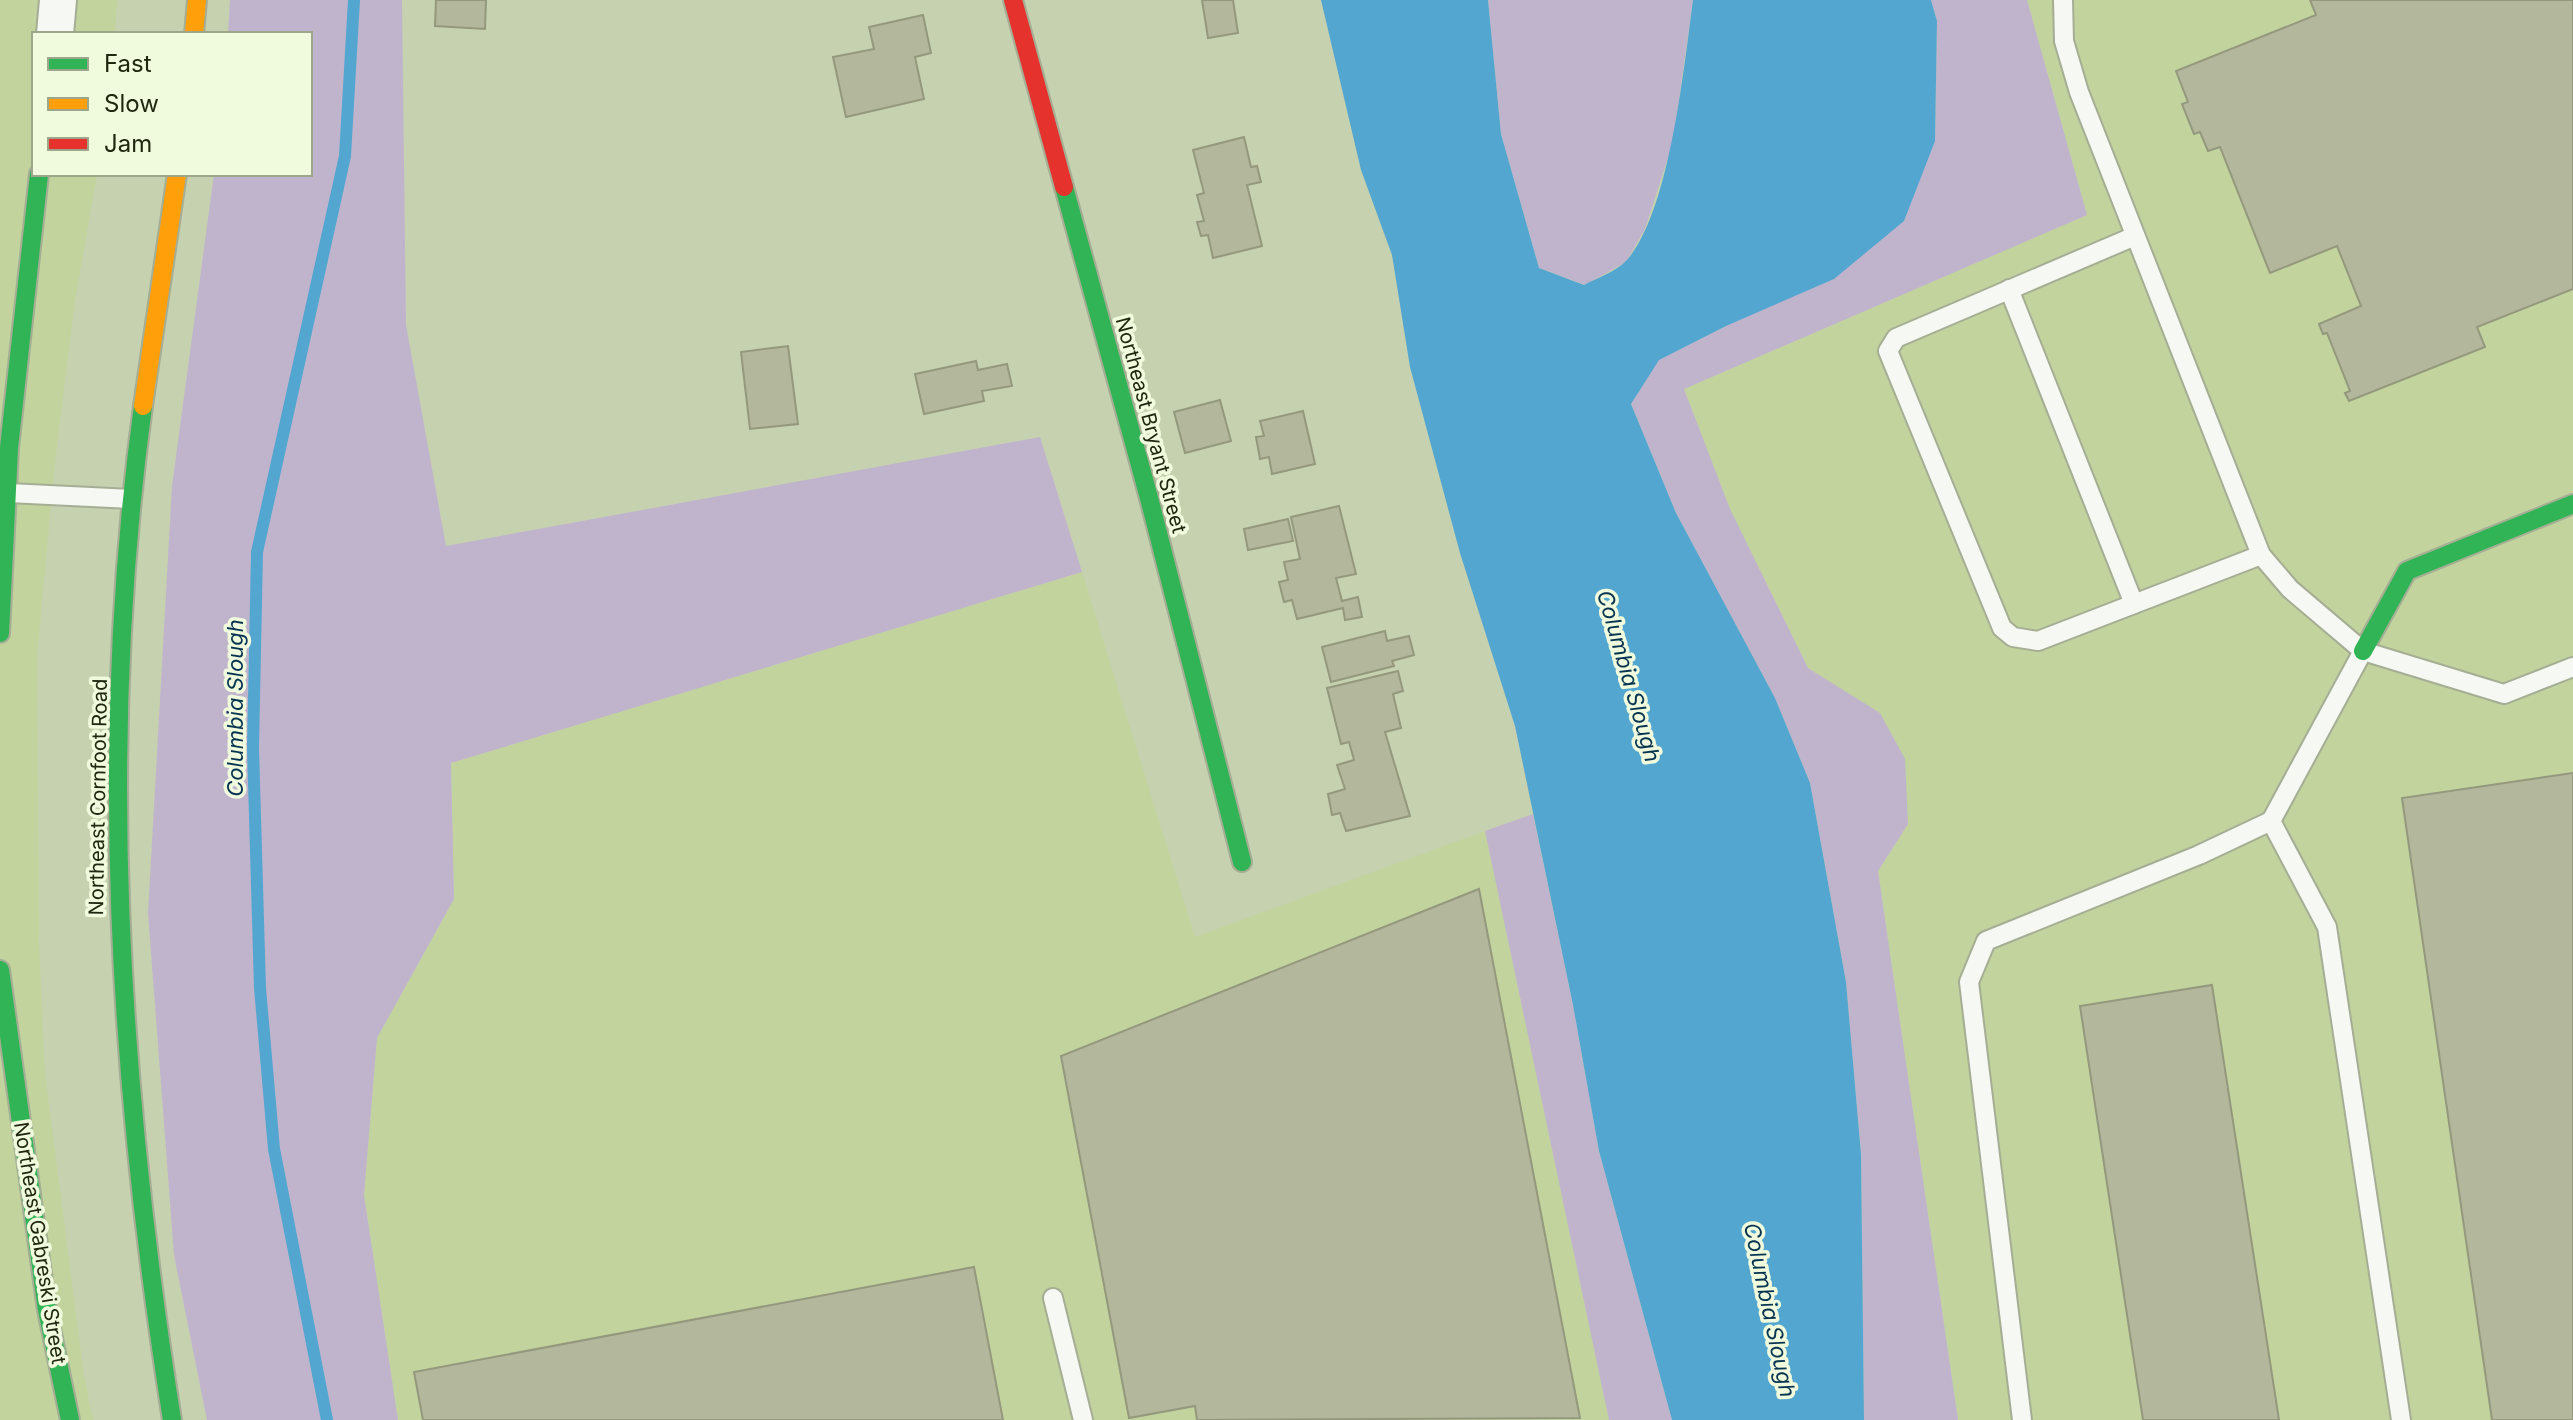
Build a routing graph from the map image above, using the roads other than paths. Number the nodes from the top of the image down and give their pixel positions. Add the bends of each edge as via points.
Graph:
1 (58, 0) edge
2 (197, 0) edge
3 (1013, 0) edge
4 (2063, 0) edge
5 (55, 32) edge
6 (194, 32) edge
7 (39, 176) edge
8 (177, 176) edge
9 (2135, 236) junction
10 (2009, 289) junction
11 (4, 492) edge
12 (132, 499) junction
13 (2573, 504) edge
14 (2261, 555) junction
15 (2134, 604) junction
16 (0, 633) edge
17 (2363, 651) junction
18 (2573, 667) edge
19 (2271, 821) junction
20 (1242, 862) dead end
21 (0, 970) edge
22 (1053, 1298) dead end
23 (70, 1420) edge
24 (172, 1420) edge
25 (1083, 1420) edge
26 (2022, 1420) edge
27 (2401, 1420) edge

1 - 5 street
2 - 6 street
3 - 20 street, Northeast Bryant Street
4 - 9 lane via 2064,41 2079,92
7 - 11 street
8 - 12 street, Northeast Cornfoot Road
9 - 10 lane
9 - 14 lane
10 - 15 lane
10 - 15 lane via 1896,338 1888,351 2002,628 2013,637 2038,641
11 - 12 lane
11 - 16 street
12 - 24 street, Northeast Cornfoot Road via 120,703 118,911 137,1174
13 - 17 street via 2407,571
14 - 15 lane
14 - 17 lane via 2290,589
17 - 18 lane via 2504,694
17 - 19 lane
19 - 26 lane via 1986,941 1969,982
19 - 27 lane via 2327,927
21 - 23 street, Northeast Gabreski Street via 47,1310
22 - 25 lane

